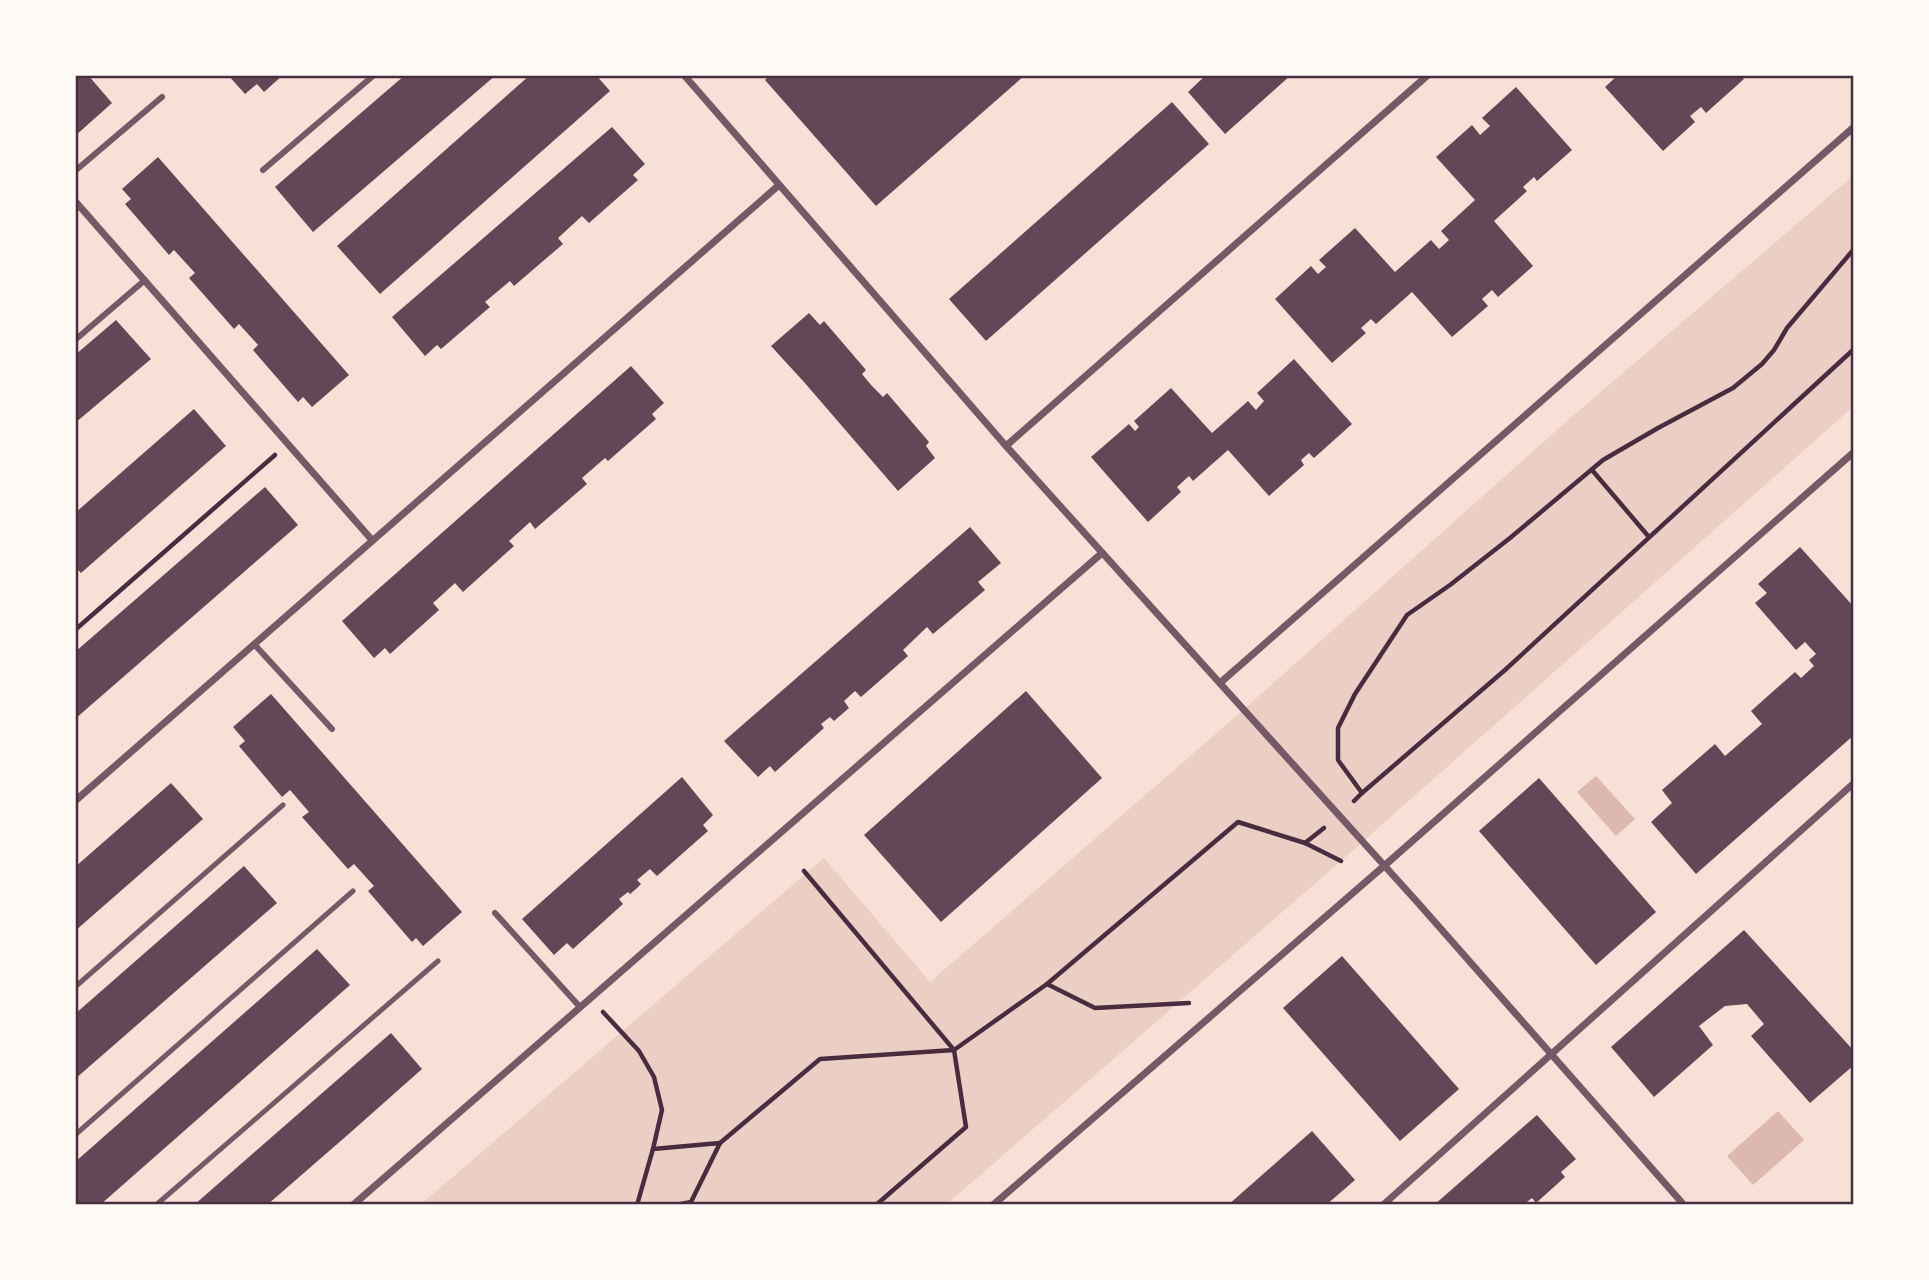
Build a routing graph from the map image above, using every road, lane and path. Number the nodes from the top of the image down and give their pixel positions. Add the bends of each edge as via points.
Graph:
1 (374, 75) edge
2 (1428, 75) edge
3 (687, 76) edge
4 (162, 97) dead end
5 (1854, 127) edge
6 (263, 170) dead end
7 (75, 171) edge
8 (779, 185) junction
9 (75, 201) edge
10 (1854, 249) edge
11 (145, 280) junction
12 (75, 340) edge
13 (1854, 349) edge
14 (288, 443) junction
15 (1006, 446) junction
16 (1854, 452) edge
17 (1592, 470) junction
18 (1649, 537) junction
19 (372, 540) junction
20 (1102, 553) junction
21 (75, 630) edge
22 (254, 644) junction
23 (1220, 682) junction
24 (332, 729) dead end
25 (1854, 783) edge
26 (1362, 793) junction
27 (75, 801) edge
28 (283, 805) dead end
29 (1339, 816) junction
30 (1305, 843) junction
31 (1340, 861) dead end
32 (1384, 866) junction
33 (804, 871) dead end
34 (353, 891) dead end
35 (495, 913) dead end
36 (438, 961) dead end
37 (1047, 984) junction
38 (75, 987) edge
39 (591, 998) junction
40 (1189, 1003) dead end
41 (580, 1007) junction
42 (954, 1050) junction
43 (1551, 1055) junction
44 (75, 1135) edge
45 (720, 1143) junction
46 (653, 1149) junction
47 (690, 1203) edge
48 (156, 1205) edge
49 (353, 1205) edge
50 (636, 1205) edge
51 (676, 1205) edge
52 (876, 1205) edge
53 (993, 1205) edge
54 (1383, 1205) edge
55 (1684, 1205) edge

1 - 6 street
2 - 15 street
3 - 8 street
4 - 7 street
5 - 23 street
8 - 15 street
8 - 19 street
9 - 11 street
10 - 17 path via 1762,364 1733,388
11 - 12 street
11 - 14 street
13 - 18 path
14 - 19 street
14 - 21 path
15 - 20 street
16 - 32 street
17 - 18 path
17 - 26 path via 1407,615 1338,728 1338,760
18 - 26 path
19 - 22 street
20 - 23 street
20 - 39 street
22 - 24 street
22 - 27 street
23 - 29 street
25 - 43 street
26 - 29 path
28 - 38 lane
29 - 30 path
29 - 32 street
30 - 31 path
30 - 37 path via 1238,822
32 - 43 street
32 - 53 street
33 - 42 path
34 - 44 lane
35 - 41 street
36 - 48 lane
37 - 40 path via 1095,1008
37 - 42 path
39 - 41 street
39 - 46 path via 639,1051 654,1077 662,1110
41 - 49 street
42 - 45 path via 820,1059
42 - 52 path via 966,1126
43 - 54 street
43 - 55 street
45 - 46 path
45 - 47 path
46 - 50 path
47 - 51 path

